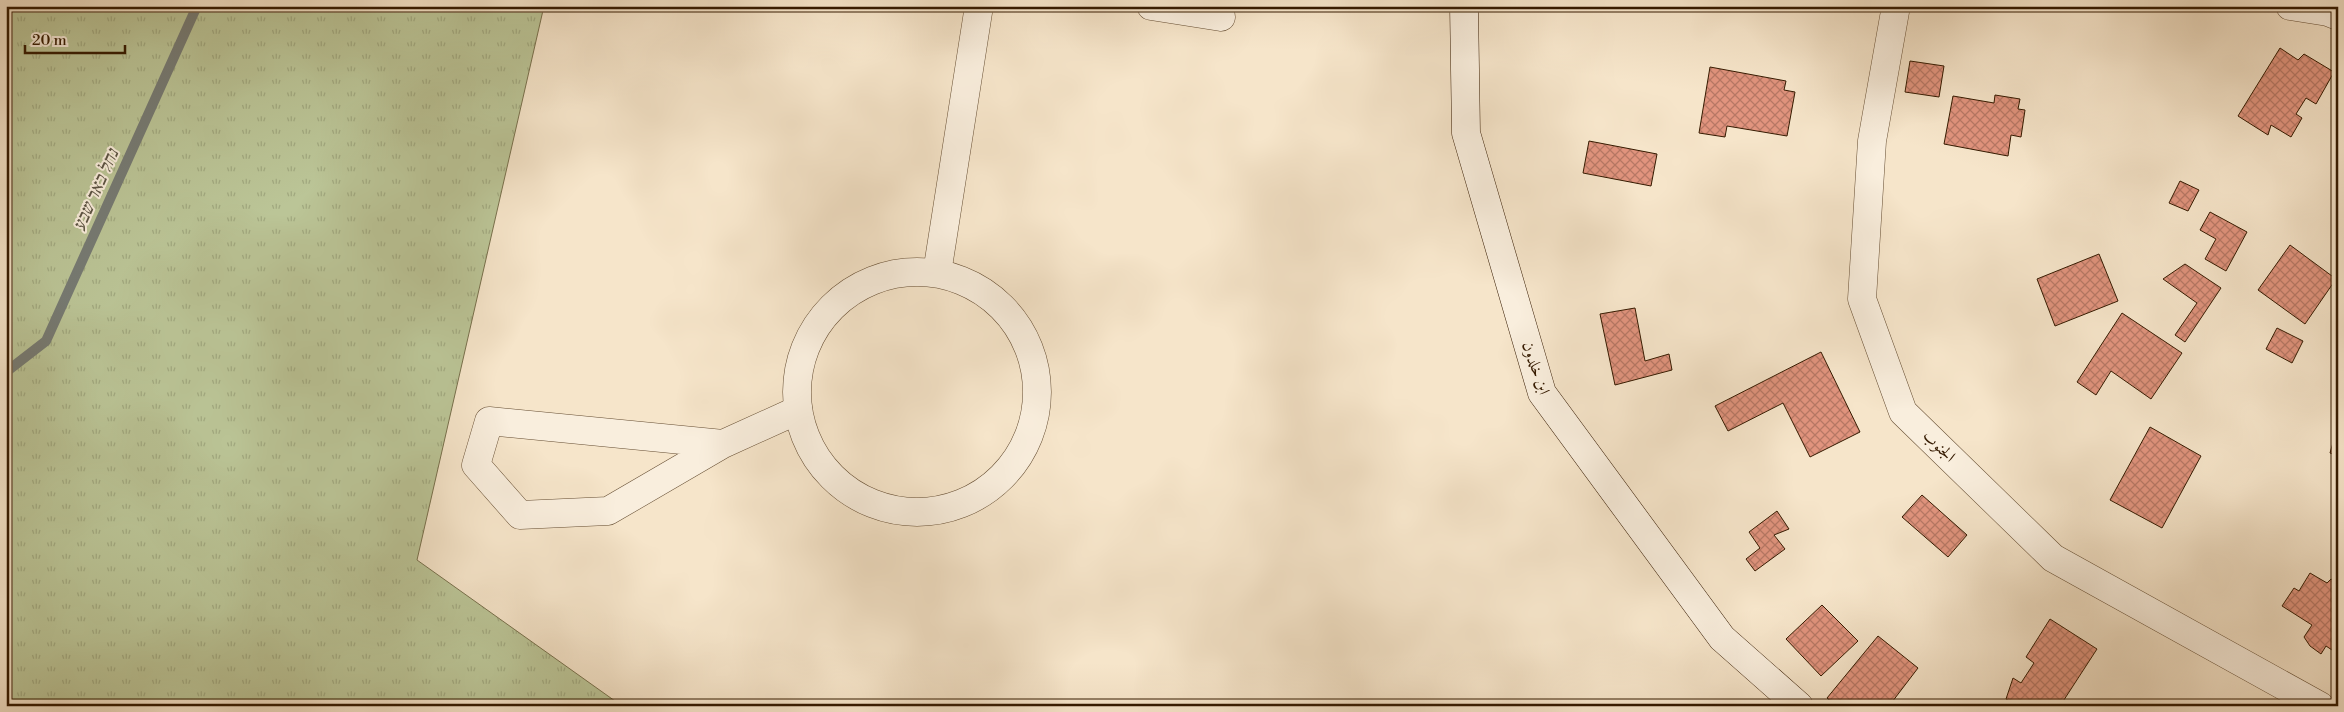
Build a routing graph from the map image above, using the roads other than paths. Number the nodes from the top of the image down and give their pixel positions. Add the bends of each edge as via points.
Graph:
1 (979, 6) edge
2 (1151, 6) edge
3 (1464, 6) edge
4 (1896, 6) edge
5 (2290, 6) edge
6 (2338, 16) edge
7 (1221, 18) dead end
8 (937, 273) junction
9 (798, 410) junction
10 (723, 444) junction
11 (1799, 706) edge
12 (2320, 706) edge

1 - 8 street
2 - 7 street
3 - 11 street, ابن خلدون via 1466,133 1542,393 1722,638
4 - 12 street, الجنوب via 1872,141 1862,299 1903,412 2053,558
5 - 6 street
8 - 9 street via 900,273 864,284 833,306 810,337 804,354 798,372
8 - 9 street via 977,286 1009,313 1030,349 1038,390 1032,431 1012,468 981,495 966,502 943,511 901,513 861,500 831,477 809,446
9 - 10 street
10 - 10 street via 489,421 476,465 520,515 608,511

